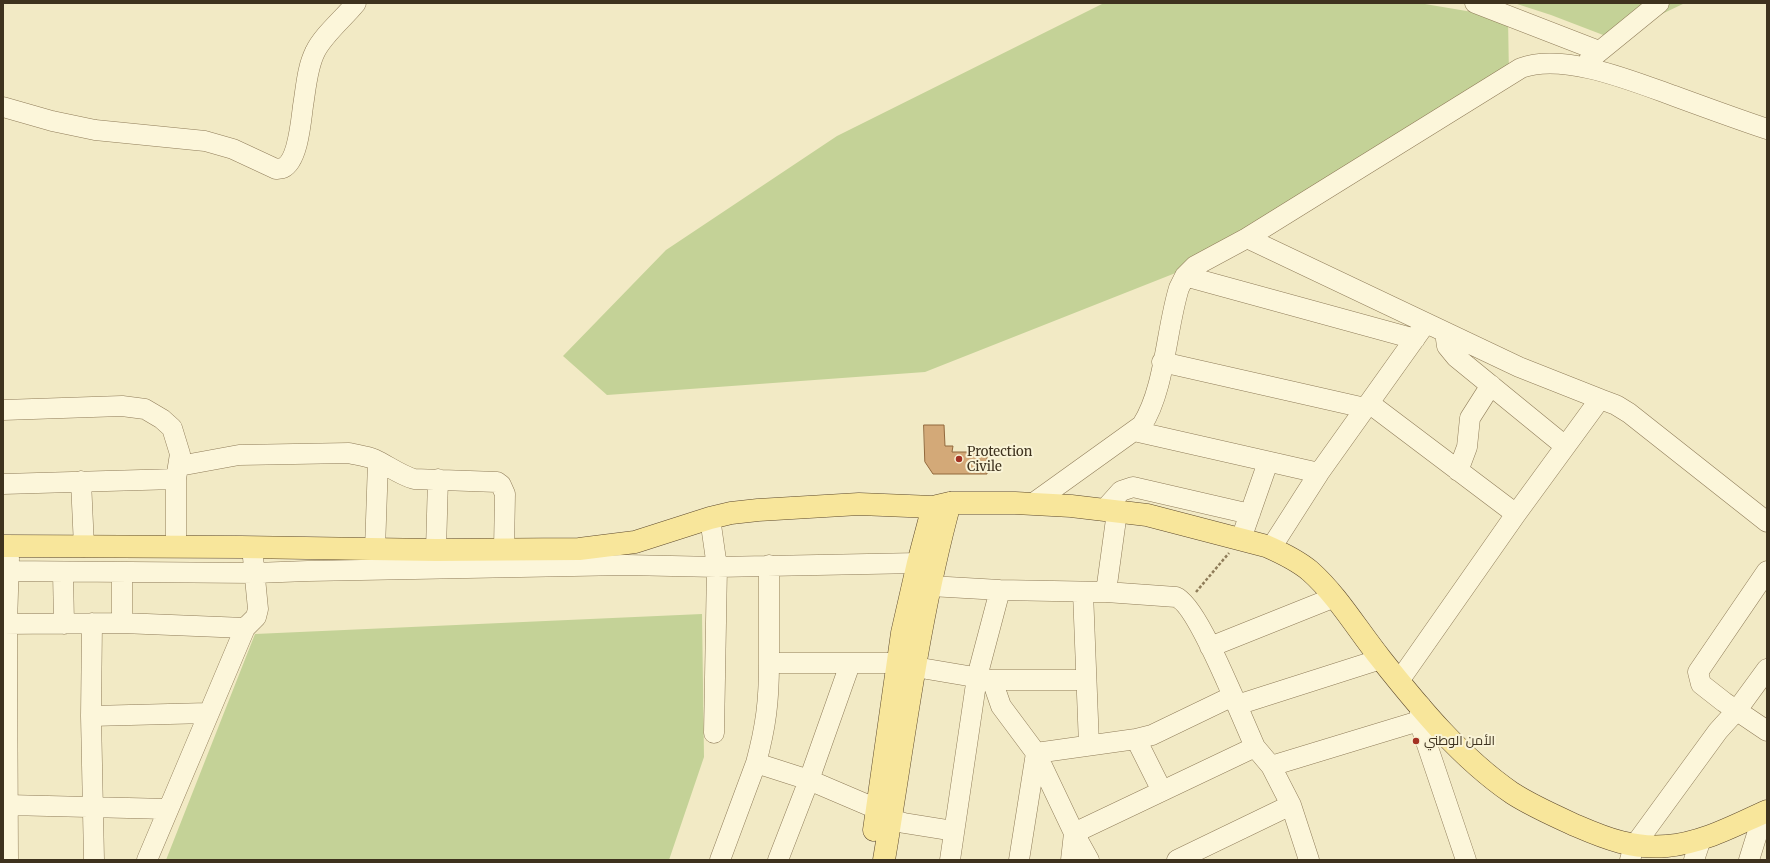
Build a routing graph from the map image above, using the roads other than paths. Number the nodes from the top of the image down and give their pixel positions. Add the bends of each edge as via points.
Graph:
1 (356, 3) edge
2 (1475, 3) edge
3 (1659, 3) edge
4 (1599, 51) junction
5 (1579, 67) junction
6 (3, 107) edge
7 (1767, 129) edge
8 (1247, 238) junction
9 (1186, 276) junction
10 (1420, 331) junction
11 (1445, 332) junction
12 (1162, 362) junction
13 (1491, 385) junction
14 (1600, 399) junction
15 (1367, 406) junction
16 (3, 410) edge
17 (1134, 432) junction
18 (1566, 446) junction
19 (378, 462) junction
20 (1268, 462) junction
21 (1458, 471) junction
22 (178, 472) junction
23 (1319, 473) junction
24 (438, 479) junction
25 (81, 481) junction
26 (3, 484) edge
27 (1032, 504) junction
28 (942, 505) junction
29 (1110, 511) junction
30 (1250, 514) junction
31 (1516, 514) junction
32 (710, 518) junction
33 (1767, 522) edge
34 (1241, 539) junction
35 (6, 546) edge
36 (84, 546) junction
37 (112, 547) junction
38 (176, 547) junction
39 (252, 547) junction
40 (1271, 548) junction
41 (375, 549) junction
42 (504, 549) junction
43 (436, 550) junction
44 (550, 558) junction
45 (918, 563) junction
46 (769, 565) junction
47 (717, 567) junction
48 (6, 571) edge
49 (1767, 571) edge
50 (63, 572) junction
51 (117, 573) junction
52 (255, 573) junction
53 (930, 586) junction
54 (1000, 590) junction
55 (1083, 592) junction
56 (1106, 592) junction
57 (1335, 597) junction
58 (122, 622) junction
59 (92, 623) junction
60 (5, 624) edge
61 (64, 624) junction
62 (245, 628) junction
63 (911, 634) junction
64 (1210, 648) junction
65 (1381, 659) junction
66 (769, 663) junction
67 (850, 664) junction
68 (906, 665) junction
69 (1767, 669) edge
70 (985, 679) junction
71 (1086, 680) junction
72 (1399, 681) junction
73 (1235, 701) junction
74 (1737, 710) junction
75 (208, 713) junction
76 (1420, 714) junction
77 (91, 716) junction
78 (1767, 730) edge
79 (714, 733) dead end
80 (1136, 739) junction
81 (1089, 745) junction
82 (1256, 747) junction
83 (1036, 753) junction
84 (756, 763) junction
85 (1271, 766) junction
86 (809, 780) junction
87 (1162, 791) junction
88 (6, 797) edge
89 (1291, 805) junction
90 (93, 806) junction
91 (168, 809) junction
92 (1766, 811) edge
93 (884, 814) junction
94 (954, 831) junction
95 (1074, 833) junction
96 (1701, 839) junction
97 (1632, 853) edge
98 (8, 860) edge
99 (94, 860) edge
100 (147, 860) edge
101 (720, 860) edge
102 (778, 860) edge
103 (868, 860) edge
104 (884, 860) edge
105 (950, 860) edge
106 (1019, 860) edge
107 (1071, 860) edge
108 (1089, 860) edge
109 (1177, 860) edge
110 (1309, 860) edge
111 (1466, 860) edge
112 (1694, 860) edge
113 (1749, 860) edge

1 - 6 street via 315,52 310,64 297,142 291,161 283,168 276,169 233,149 205,141 95,130
2 - 4 street
3 - 4 street
4 - 5 street
5 - 7 street via 1616,75
5 - 8 street via 1561,63 1542,63 1521,68
8 - 9 street via 1195,266
8 - 10 street
9 - 10 street
9 - 12 street via 1175,300
10 - 11 street
10 - 15 street
11 - 13 street via 1447,346 1452,354
11 - 14 street via 1519,367
12 - 15 street
12 - 17 street via 1148,417
13 - 18 street
13 - 21 street via 1470,418 1467,447
14 - 18 street
14 - 33 street via 1629,413
15 - 21 street
15 - 23 street
16 - 22 street via 122,406 144,409 172,428 180,450
17 - 20 street
17 - 27 street
18 - 31 street
19 - 22 street via 361,455 349,454 239,455
19 - 24 street via 408,477
19 - 41 street
20 - 23 street
20 - 30 street
21 - 31 street
22 - 25 street
22 - 38 street
23 - 40 street
24 - 42 street via 500,483 505,494
24 - 43 street
25 - 26 street
25 - 36 street
27 - 28 main road
27 - 29 main road
28 - 32 main road via 806,506
28 - 45 main road
28 - 53 main road
29 - 30 street via 1121,491 1133,487
29 - 34 main road via 1147,515
29 - 56 street
30 - 34 street
31 - 72 street
32 - 44 main road via 635,542 586,549
32 - 47 street
34 - 40 main road
35 - 36 main road
35 - 48 street
36 - 37 main road
37 - 38 main road
37 - 51 street
38 - 39 main road
39 - 41 main road
39 - 52 street
40 - 57 main road via 1284,553 1309,570
41 - 43 main road
42 - 43 main road
42 - 44 main road
44 - 47 street via 626,565
44 - 52 street via 396,569
45 - 46 street
45 - 63 main road
46 - 47 street
46 - 66 street
47 - 79 street
48 - 50 street
48 - 60 street
49 - 74 street via 1698,672 1701,684
50 - 51 street
50 - 61 street
51 - 52 street
51 - 58 street
52 - 62 street via 258,609 256,617
53 - 54 street
53 - 63 main road
54 - 55 street
54 - 70 street
55 - 56 street
55 - 71 street
56 - 64 street via 1176,597 1186,604
57 - 64 street
57 - 65 main road
58 - 59 street
58 - 62 street
59 - 61 street
59 - 77 street
60 - 61 street
60 - 88 street
62 - 75 street
63 - 68 main road
64 - 73 street
65 - 72 main road
65 - 73 street
66 - 67 street
66 - 84 street via 769,702 765,733
67 - 68 street
67 - 86 street
68 - 70 street
68 - 93 main road
69 - 74 street
70 - 71 street
70 - 83 street via 1001,706
70 - 94 street
71 - 81 street
72 - 76 main road
73 - 80 street
73 - 82 street
74 - 78 street
74 - 97 street via 1718,731
75 - 77 street
75 - 91 street
76 - 85 street
76 - 97 main road via 1512,793
76 - 111 street
77 - 90 street
80 - 81 street
80 - 87 street
81 - 83 street
82 - 85 street
82 - 87 street
83 - 95 street
83 - 106 street
84 - 86 street
84 - 101 street
85 - 89 street
86 - 93 street
86 - 102 street
87 - 95 street
88 - 90 street
88 - 98 street
89 - 109 street
89 - 110 street
90 - 91 street
90 - 99 street
91 - 100 street
92 - 96 main road
92 - 113 street
93 - 94 street via 918,827
93 - 103 main road
93 - 104 main road
94 - 105 street
95 - 107 street
95 - 108 street
96 - 97 main road
96 - 112 street

